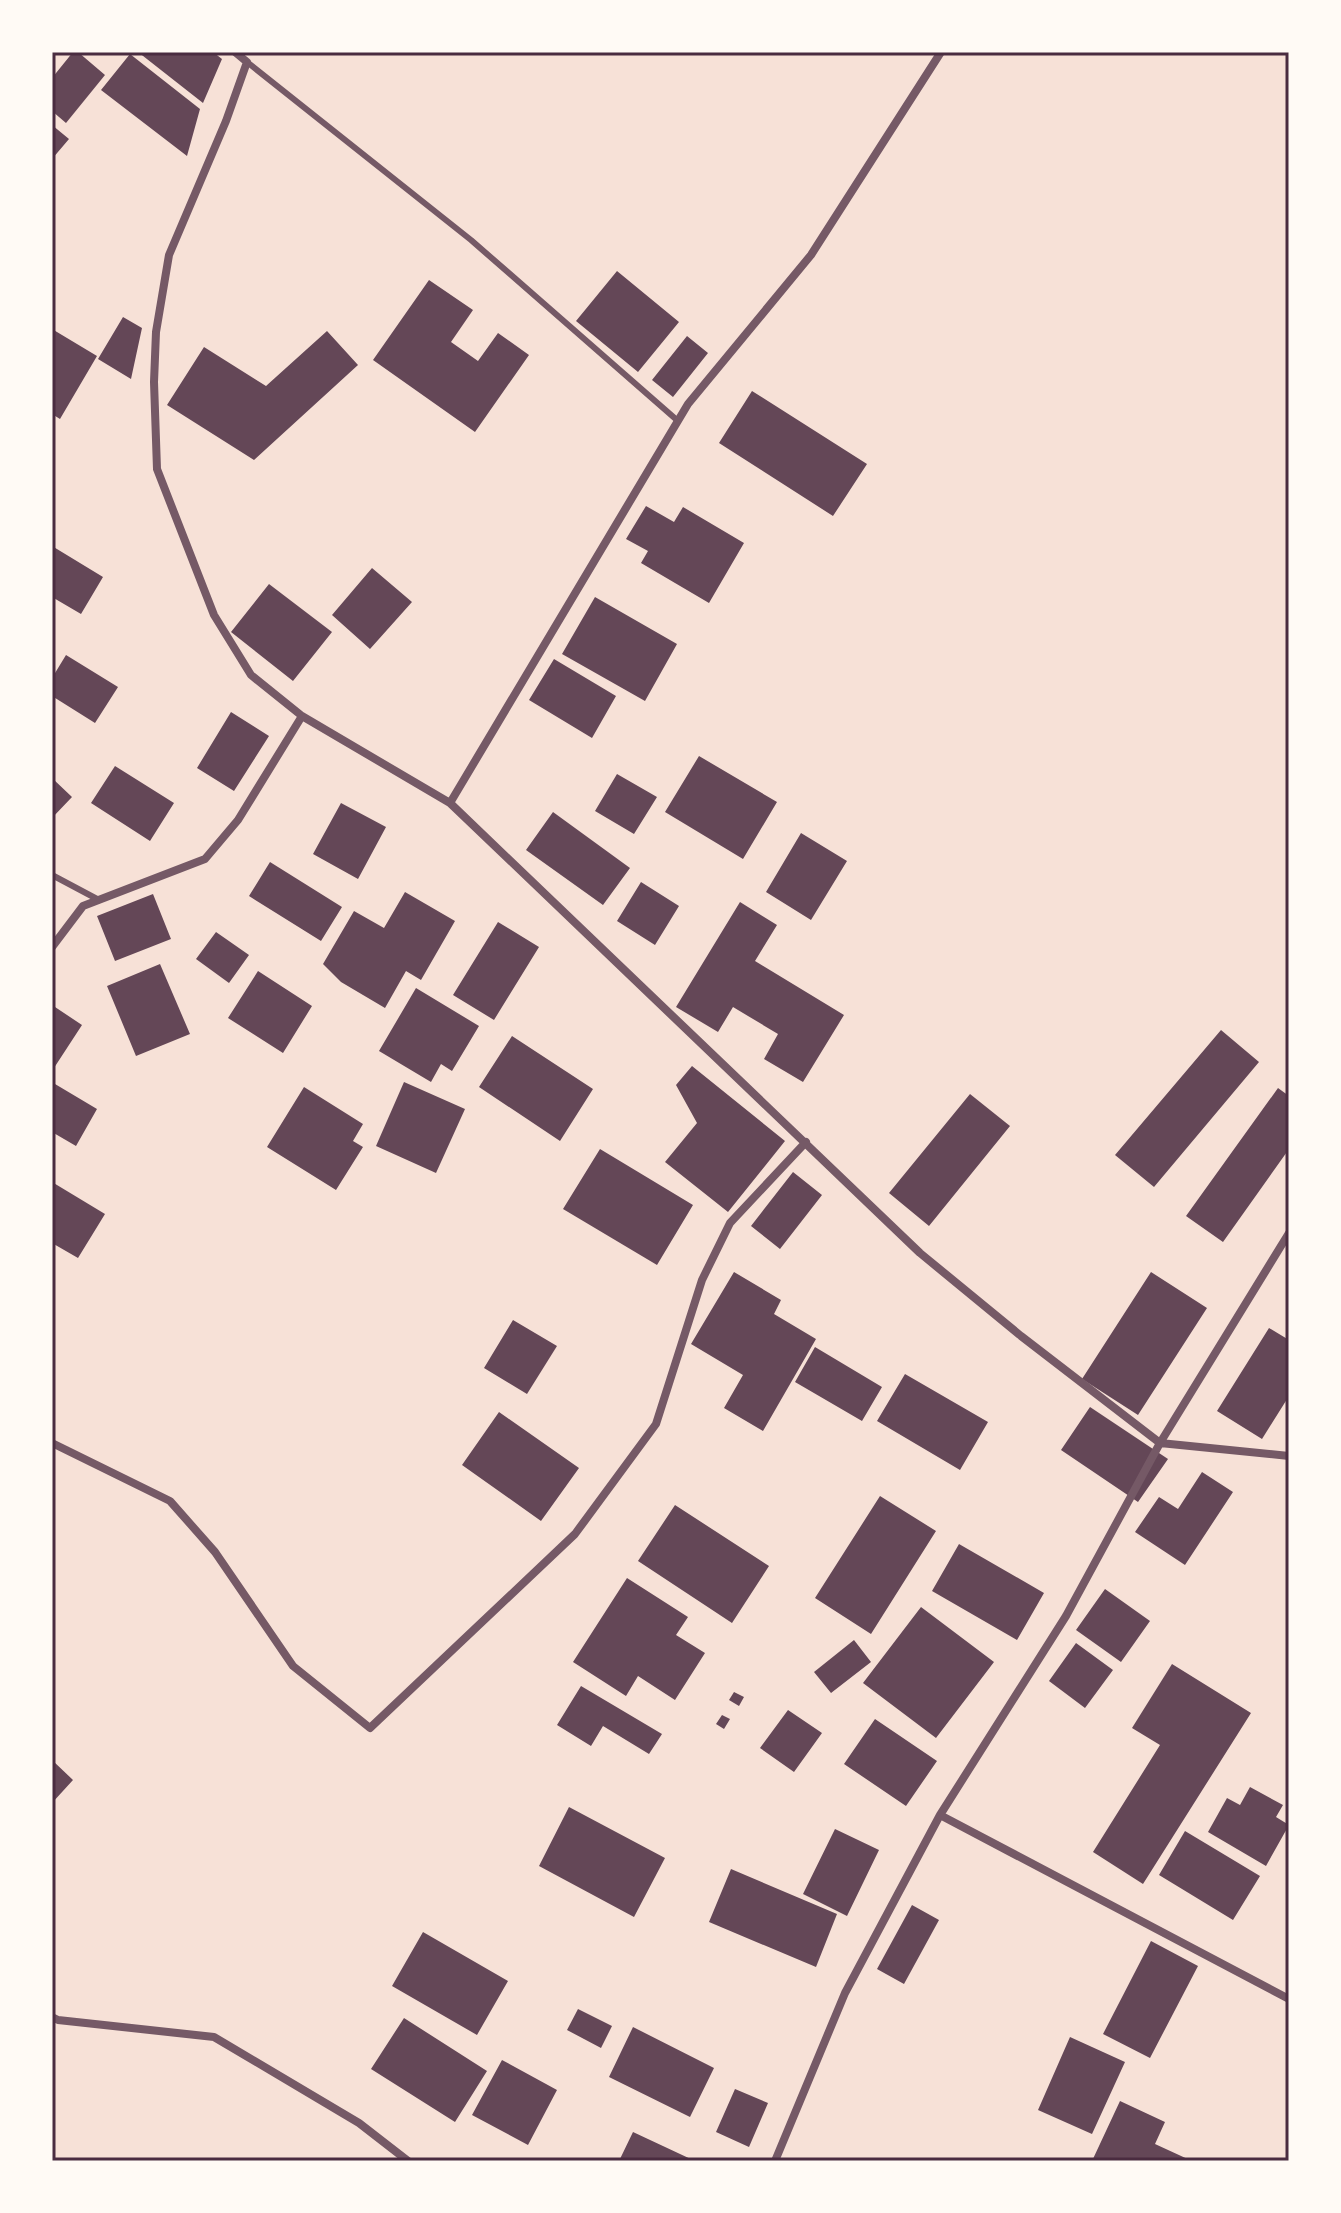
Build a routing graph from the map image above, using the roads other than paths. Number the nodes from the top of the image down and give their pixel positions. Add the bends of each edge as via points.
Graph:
1 (235, 52) edge
2 (941, 52) edge
3 (247, 62) junction
4 (678, 421) junction
5 (302, 716) junction
6 (450, 803) junction
7 (52, 875) edge
8 (99, 900) junction
9 (52, 947) edge
10 (806, 1142) junction
11 (1289, 1233) edge
12 (52, 1443) edge
13 (1160, 1443) junction
14 (1289, 1456) edge
15 (940, 1815) junction
16 (1289, 1999) edge
17 (52, 2017) edge
18 (408, 2161) edge
19 (775, 2161) edge

1 - 3 street
2 - 4 street via 811,255
3 - 4 lane via 471,240
3 - 5 street via 169,255 156,332 157,469 214,615 251,675
4 - 6 street
5 - 6 street
5 - 8 street via 238,820 205,859
6 - 10 street
7 - 8 lane
8 - 9 street via 83,906
10 - 12 street via 730,1223 702,1280 656,1424 575,1534 370,1728 293,1666 215,1552 170,1501
10 - 13 street via 920,1253
11 - 13 street
13 - 14 street
13 - 15 street via 1066,1616
15 - 16 street
15 - 19 street via 845,1993
17 - 18 street via 214,2037 359,2123

